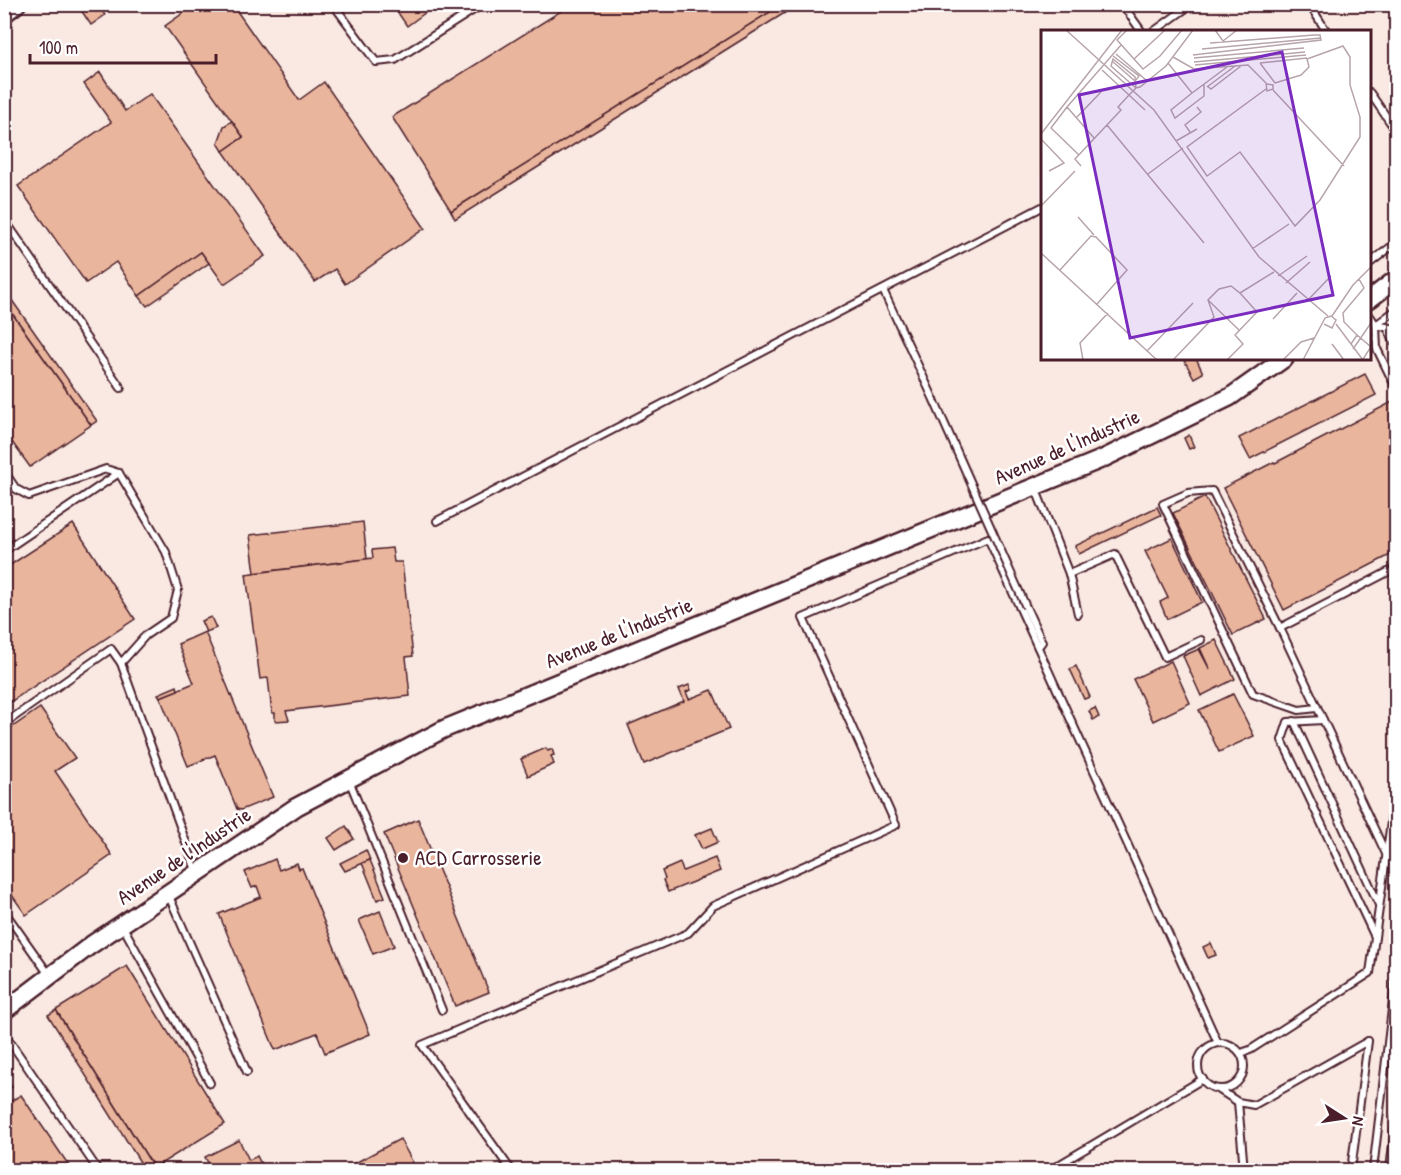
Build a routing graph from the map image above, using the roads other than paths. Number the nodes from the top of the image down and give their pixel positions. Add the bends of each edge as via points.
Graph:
1 (17, 4) edge
2 (333, 4) edge
3 (483, 4) edge
4 (1122, 4) edge
5 (1192, 4) edge
6 (1309, 4) edge
7 (4, 14) edge
8 (1141, 30) edge
9 (1156, 30) edge
10 (1327, 30) edge
11 (1371, 94) edge
12 (1392, 125) dead end
13 (1041, 208) edge
14 (4, 219) edge
15 (1396, 243) edge
16 (1371, 262) edge
17 (1396, 279) edge
18 (883, 290) junction
19 (1371, 297) edge
20 (1396, 310) edge
21 (1371, 318) edge
22 (1376, 325) junction
23 (1387, 327) junction
24 (1396, 329) edge
25 (1396, 345) edge
26 (1282, 360) edge
27 (121, 388) dead end
28 (1396, 388) edge
29 (4, 471) edge
30 (119, 473) junction
31 (1034, 486) junction
32 (437, 521) dead end
33 (4, 551) edge
34 (1396, 571) edge
35 (1069, 574) junction
36 (1078, 614) dead end
37 (1280, 628) junction
38 (1201, 640) dead end
39 (1038, 647) junction
40 (121, 663) junction
41 (1317, 708) junction
42 (1323, 720) junction
43 (1294, 721) junction
44 (4, 724) edge
45 (349, 779) junction
46 (1396, 786) edge
47 (1387, 856) junction
48 (197, 874) junction
49 (168, 893) junction
50 (1379, 905) junction
51 (4, 911) edge
52 (121, 925) junction
53 (1375, 938) junction
54 (1396, 975) edge
55 (50, 976) junction
56 (442, 1010) dead end
57 (4, 1011) edge
58 (4, 1033) edge
59 (1218, 1043) junction
60 (1241, 1053) junction
61 (247, 1072) dead end
62 (1203, 1079) junction
63 (210, 1083) dead end
64 (1218, 1089) junction
65 (1238, 1101) junction
66 (1396, 1118) edge
67 (98, 1170) edge
68 (512, 1170) edge
69 (1050, 1170) edge
70 (1244, 1170) edge
71 (1351, 1170) edge
72 (1373, 1170) edge
73 (1390, 1170) edge

1 - 7 street
2 - 3 lane via 376,62 395,60
4 - 8 lane
5 - 9 lane
6 - 10 lane
11 - 12 lane
13 - 18 lane
14 - 27 lane
15 - 16 lane
17 - 19 street
18 - 32 lane
18 - 39 lane, bridge via 1042,642
20 - 22 lane
21 - 22 lane
22 - 23 lane
22 - 28 lane via 1377,349
23 - 24 lane
23 - 25 lane
26 - 31 street, Avenue de l'Industrie via 1230,397 1102,459
29 - 30 lane via 16,489 29,496 106,469
30 - 33 lane
30 - 40 lane via 166,552 178,590 171,618 146,634
31 - 35 lane
31 - 45 street, Avenue de l'Industrie via 444,729
34 - 37 lane
35 - 36 lane
35 - 38 lane via 1115,554 1165,657
37 - 41 lane
37 - 41 lane via 1212,491 1188,493 1163,504 1253,694 1299,710
39 - 59 lane
39 - 68 lane via 988,538 803,618 896,825 713,906 688,933 422,1045
40 - 44 lane via 111,649
40 - 48 lane
41 - 42 lane
42 - 43 lane
42 - 47 lane
43 - 50 lane
43 - 53 lane via 1288,722 1282,740
45 - 48 street, Avenue de l'Industrie via 296,807
45 - 56 lane
46 - 47 lane
47 - 50 lane
48 - 49 street, Avenue de l'Industrie
49 - 52 street, Avenue de l'Industrie
49 - 61 lane
50 - 53 lane
51 - 55 lane
52 - 55 street, Avenue de l'Industrie
52 - 63 lane
53 - 60 lane via 1370,973
54 - 72 lane
55 - 57 street, Avenue de l'Industrie
58 - 67 lane
59 - 60 lane via 1231,1044
59 - 62 lane via 1206,1048 1198,1059
60 - 64 lane via 1241,1078 1231,1087
62 - 64 lane
62 - 69 lane
64 - 65 lane
65 - 70 lane
65 - 71 lane via 1254,1105 1368,1041
66 - 73 lane

